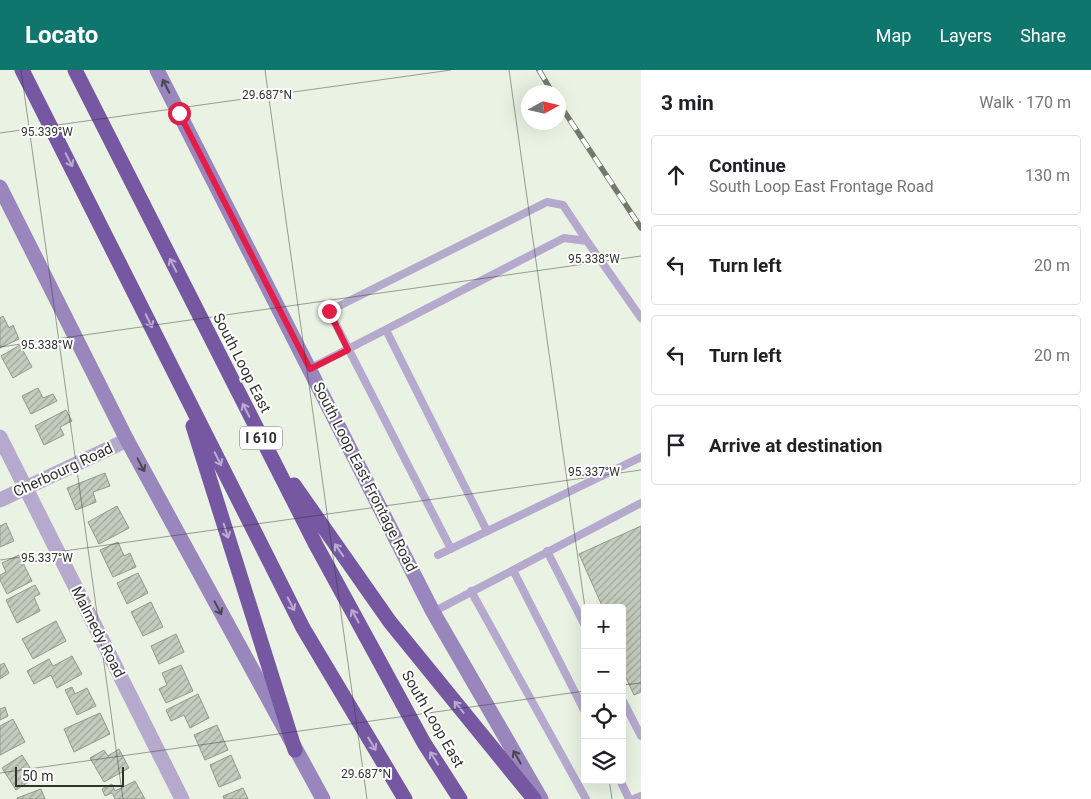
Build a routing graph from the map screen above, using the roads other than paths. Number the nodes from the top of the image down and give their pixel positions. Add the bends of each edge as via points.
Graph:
1 (22, 70) edge
2 (75, 70) edge
3 (157, 70) edge
4 (0, 187) edge
5 (587, 242) junction
6 (641, 318) edge
7 (386, 330) junction
8 (348, 350) junction
9 (310, 369) junction
10 (180, 384) junction
11 (259, 435) junction
12 (0, 437) edge
13 (127, 440) junction
14 (641, 457) edge
15 (25, 488) junction
16 (0, 500) edge
17 (641, 503) edge
18 (487, 531) junction
19 (451, 549) junction
20 (547, 551) junction
21 (438, 555) dead end
22 (513, 570) junction
23 (471, 591) junction
24 (433, 612) junction
25 (581, 618) edge
26 (581, 704) edge
27 (626, 707) edge
28 (641, 736) edge
29 (295, 750) junction
30 (622, 784) edge
31 (641, 796) edge
32 (182, 799) edge
33 (324, 799) edge
34 (405, 799) edge
35 (460, 799) edge
36 (534, 799) edge
37 (541, 799) edge
38 (586, 799) edge
39 (629, 799) edge
40 (634, 799) edge

1 -> 10 highway
11 -> 2 highway, South Loop East / I 610
9 -> 3 main road, South Loop East Frontage Road
4 - 13 main road
5 - 6 lane
5 - 7 lane via 564,238
5 - 8 lane via 563,204 547,202 329,311
7 - 8 lane
7 - 18 lane
8 - 9 lane
8 - 19 lane
9 - 24 main road, South Loop East Frontage Road
10 -> 29 highway
10 -> 34 highway via 303,628
35 -> 11 highway, South Loop East / I 610 via 420,734 316,546
36 -> 11 highway via 390,622
12 - 15 street, Malmedy Road
13 - 15 street, Cherbourg Road
13 -> 29 main road
14 - 18 lane
15 - 16 street, Cherbourg Road
15 - 32 street, Malmedy Road
17 - 20 lane
18 - 19 lane
19 - 21 lane
20 - 22 lane
20 - 25 lane
22 - 23 lane
22 - 26 lane
23 - 24 lane
23 - 38 lane
37 -> 24 main road, South Loop East Frontage Road
27 - 28 lane
29 - 33 main road
30 - 39 lane
31 - 40 lane

